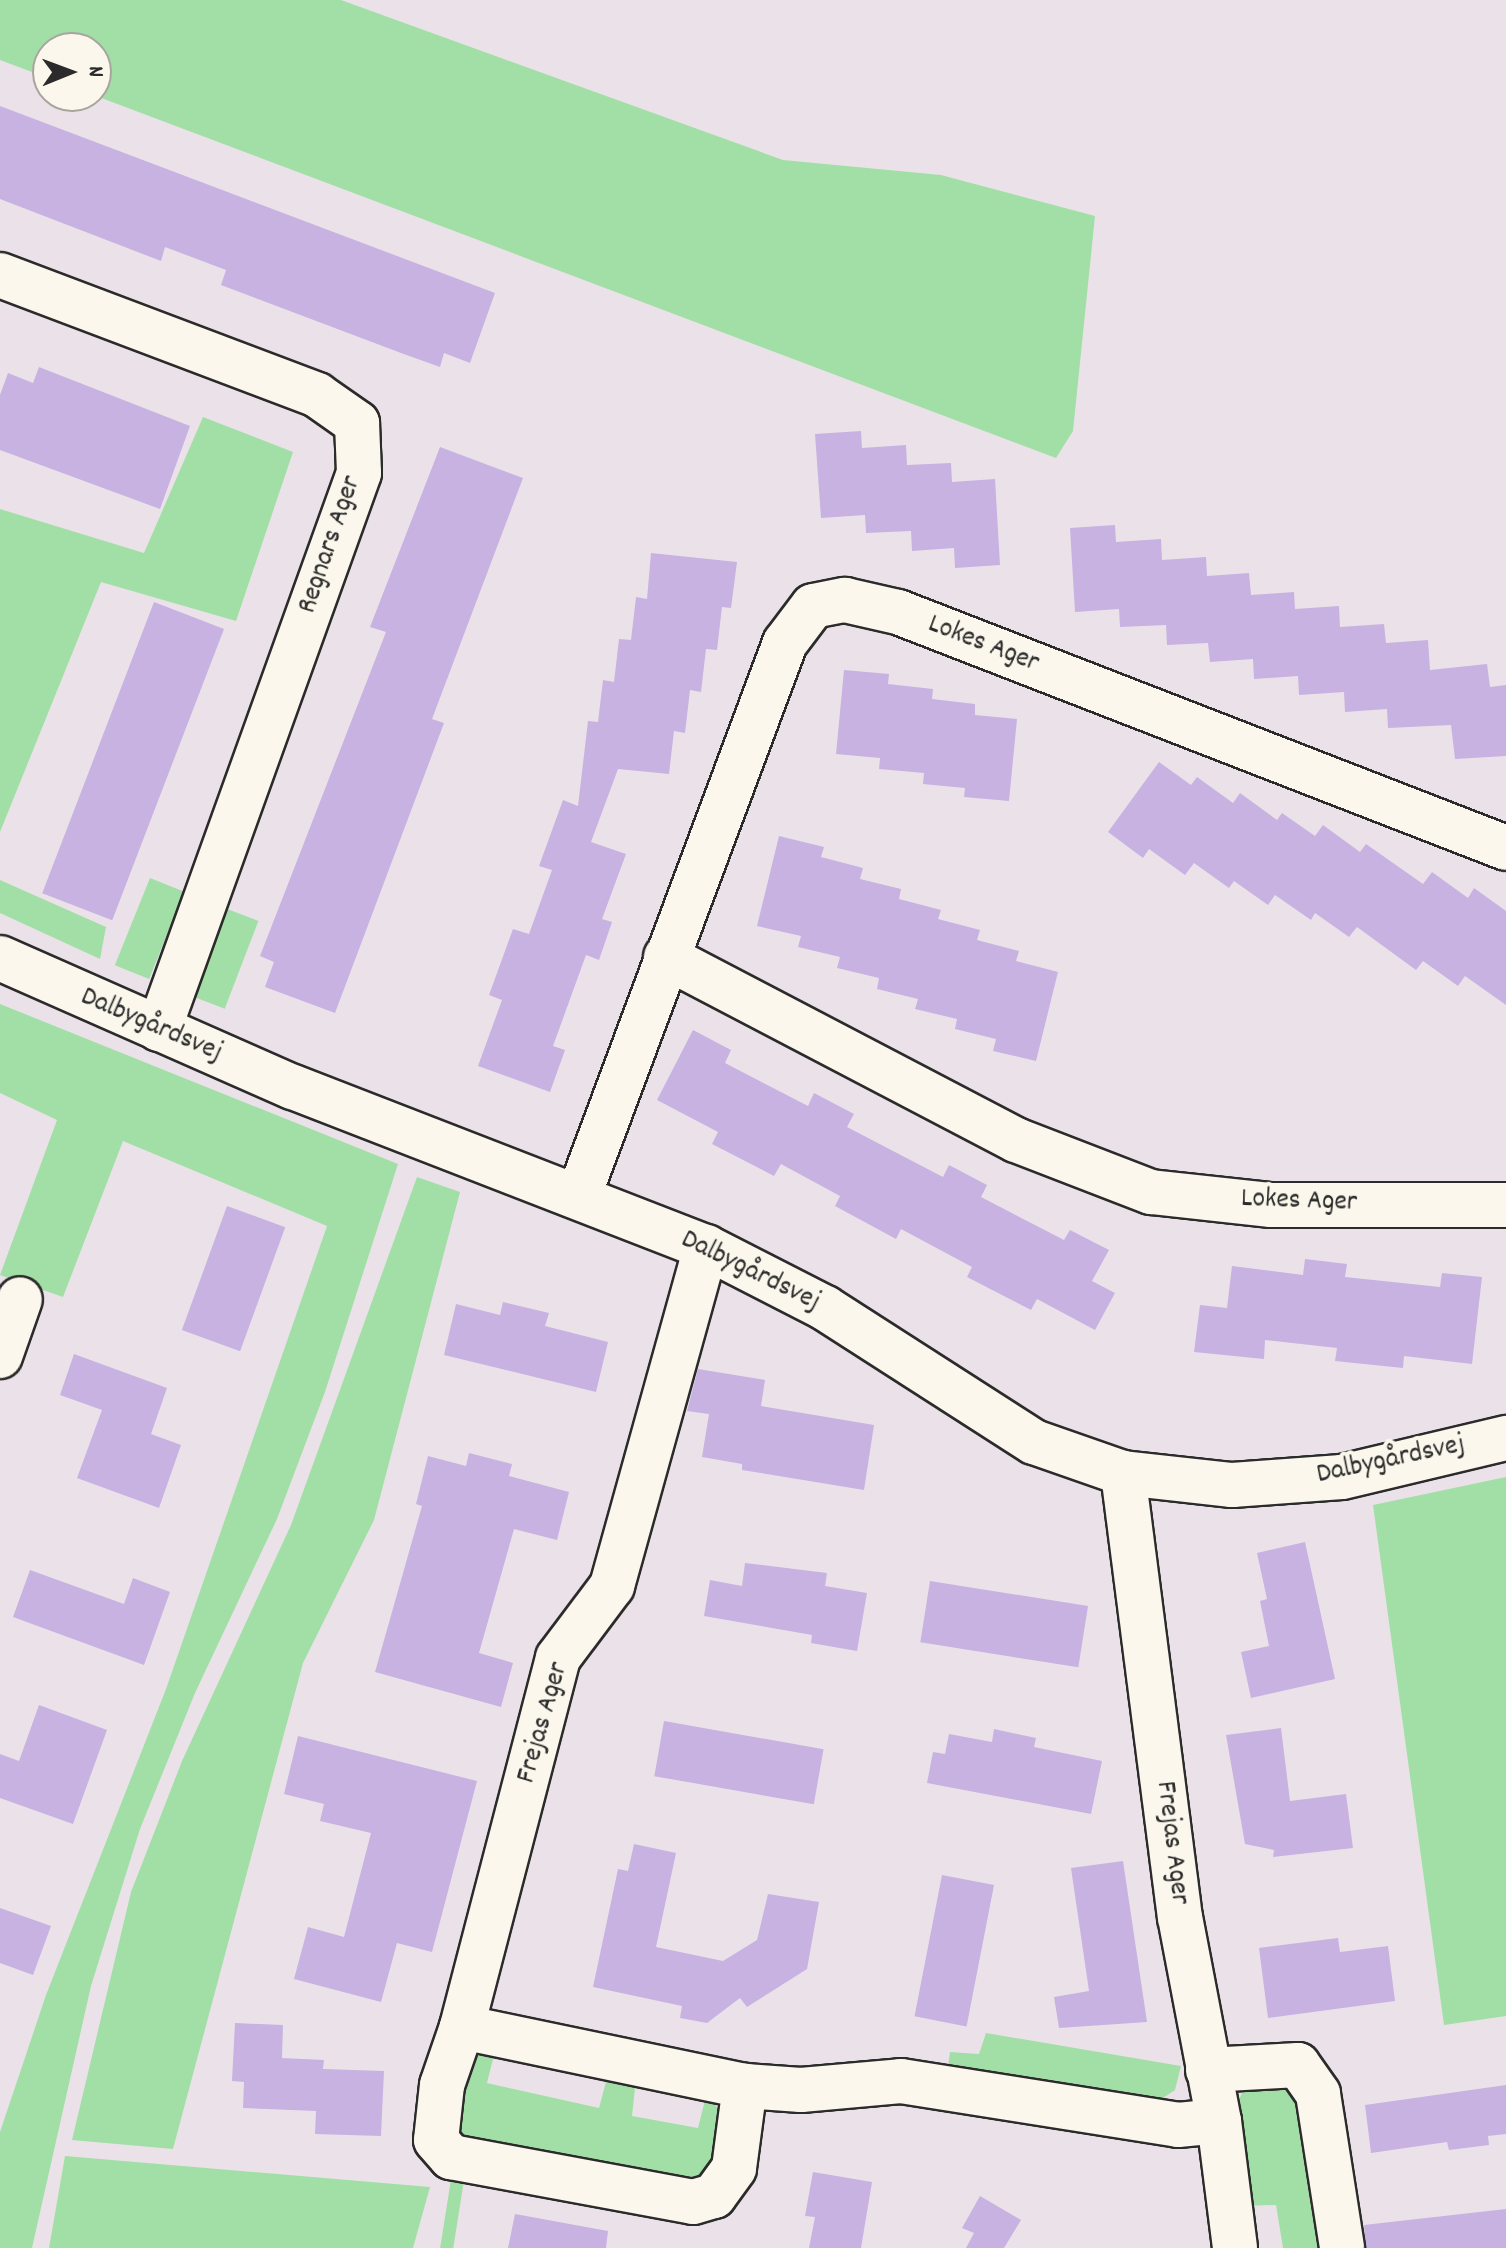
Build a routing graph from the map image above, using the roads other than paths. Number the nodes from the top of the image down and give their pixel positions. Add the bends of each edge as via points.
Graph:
1 (0, 275) edge
2 (1506, 848) edge
3 (666, 957) junction
4 (0, 958) edge
5 (159, 1029) junction
6 (579, 1195) junction
7 (1506, 1205) edge
8 (706, 1247) junction
9 (20, 1299) dead end
10 (0, 1356) edge
11 (1506, 1438) edge
12 (1123, 1473) junction
13 (462, 2027) junction
14 (1208, 2070) junction
15 (745, 2086) junction
16 (1219, 2121) junction
17 (1235, 2248) edge
18 (1342, 2248) edge

1 - 5 street, Regnars Ager via 317,395 357,423 359,473
2 - 3 street, Lokes Ager via 898,612 845,600 813,606 785,643
3 - 6 street, Lokes Ager
3 - 7 street, Lokes Ager via 1016,1140 1151,1192 1271,1205
4 - 5 street, Dalbygårdsvej
5 - 6 street, Dalbygårdsvej via 293,1087
6 - 8 street, Dalbygårdsvej
8 - 12 street, Dalbygårdsvej via 825,1308 1034,1442
8 - 13 street, Frejas Ager via 612,1586 558,1658
9 - 10 street
11 - 12 street, Dalbygårdsvej via 1342,1477 1232,1485
12 - 14 street, Frejas Ager via 1180,1917
13 - 15 street
13 - 15 street, Frejas Ager via 442,2085 436,2140 451,2157 693,2202 714,2196 734,2168
14 - 16 street, Frejas Ager
14 - 18 street via 1298,2065 1318,2094
15 - 16 street via 801,2090 901,2081 1178,2125
16 - 17 street, Frejas Ager

